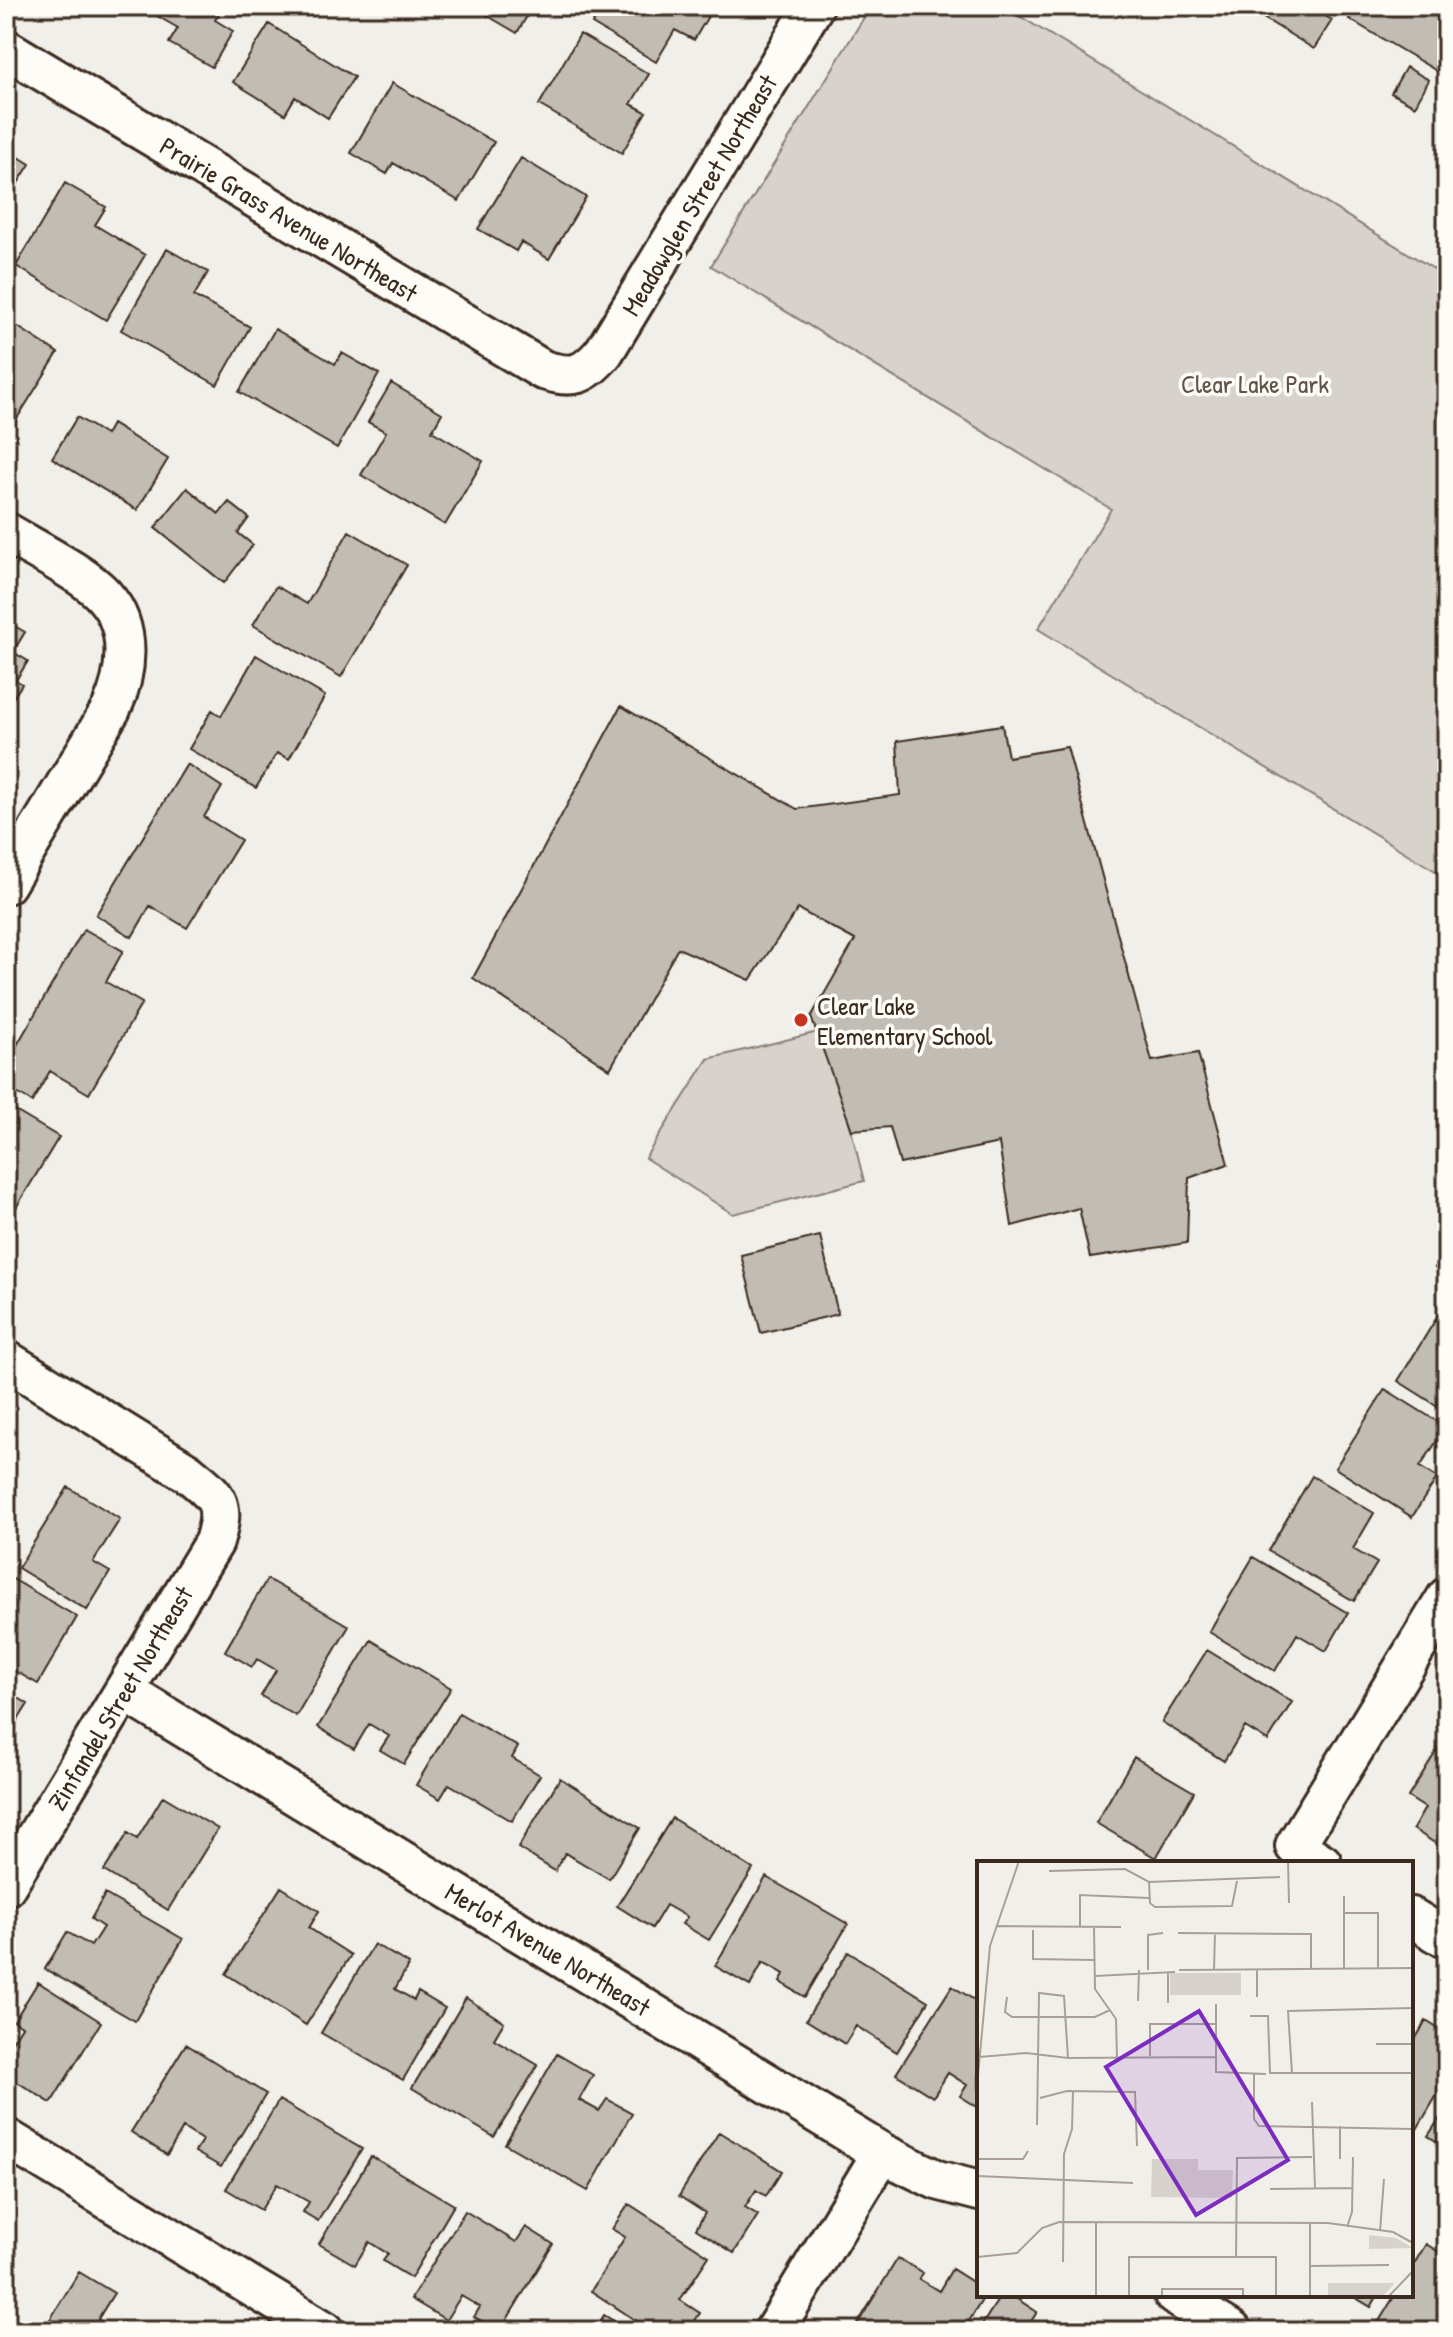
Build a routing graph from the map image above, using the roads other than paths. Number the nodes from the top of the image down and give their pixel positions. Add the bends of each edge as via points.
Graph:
1 (814, 6) edge
2 (6, 49) edge
3 (576, 375) joint
4 (6, 532) edge
5 (6, 884) edge
6 (6, 1360) edge
7 (1447, 1597) edge
8 (124, 1691) junction
9 (1308, 1855) edge
10 (6, 1886) edge
11 (1413, 1918) edge
12 (1447, 1939) edge
13 (6, 2138) edge
14 (882, 2153) junction
15 (977, 2190) edge
16 (1177, 2297) edge
17 (325, 2331) edge
18 (774, 2331) edge
19 (1232, 2331) edge

1 - 3 street, Meadowglen Street Northeast via 604,352
2 - 3 street, Prairie Grass Avenue Northeast via 543,370
4 - 5 street via 106,597 121,628 125,653 121,687 111,709
6 - 8 street, Zinfandel Street Northeast via 187,1472 221,1506 214,1542
7 - 9 street
8 - 10 street, Zinfandel Street Northeast
8 - 14 street, Merlot Avenue Northeast
11 - 12 street
13 - 17 street
14 - 15 street, Merlot Avenue Northeast via 937,2180
14 - 18 street
16 - 19 street

